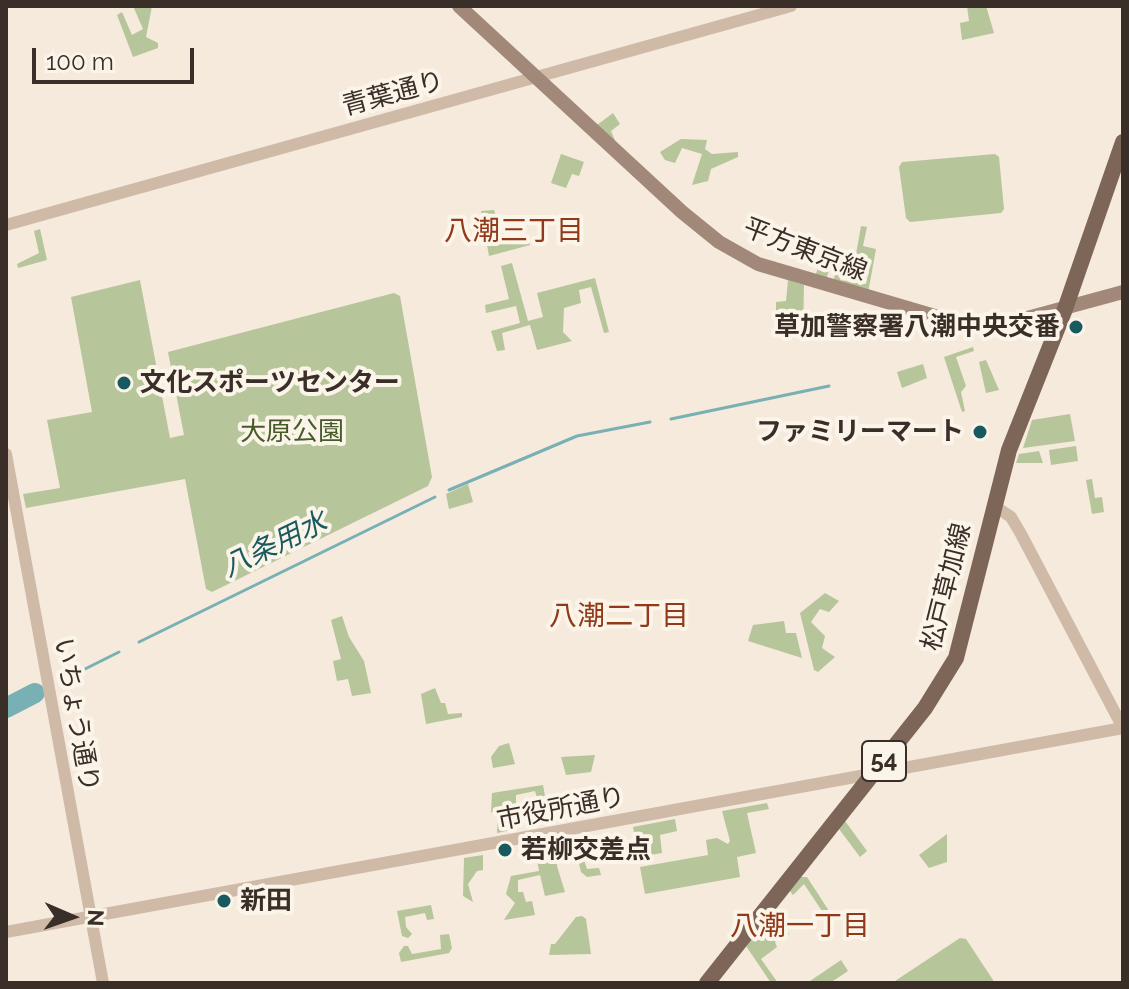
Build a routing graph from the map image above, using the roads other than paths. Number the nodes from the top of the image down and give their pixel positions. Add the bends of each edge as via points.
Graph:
1 (459, 6) edge
2 (736, 6) edge
3 (791, 6) edge
4 (738, 21) junction
5 (536, 77) junction
6 (1123, 142) edge
7 (6, 225) edge
8 (1123, 292) edge
9 (1065, 309) junction
10 (6, 454) edge
11 (993, 505) junction
12 (1123, 728) edge
13 (874, 773) junction
14 (91, 917) junction
15 (6, 932) edge
16 (103, 983) edge
17 (707, 983) edge

1 - 5 main road, 平方東京線
2 - 4 street
3 - 4 street, 青葉通り
4 - 5 street, 青葉通り
5 - 7 street, 青葉通り
5 - 9 main road, 平方東京線 via 682,212 726,247 758,264 962,324 993,326
6 - 9 main road, 松戸草加線 / 54
8 - 9 main road, 平方東京線
9 - 11 main road, 松戸草加線 / 54
10 - 14 street, いちょう通り
11 - 12 street via 1011,517 1021,534
11 - 13 main road, 松戸草加線 / 54 via 956,658
12 - 13 street, 市役所通り
13 - 14 street, 市役所通り
13 - 17 main road, 松戸草加線 / 54
14 - 15 street, 市役所通り
14 - 16 street, いちょう通り

